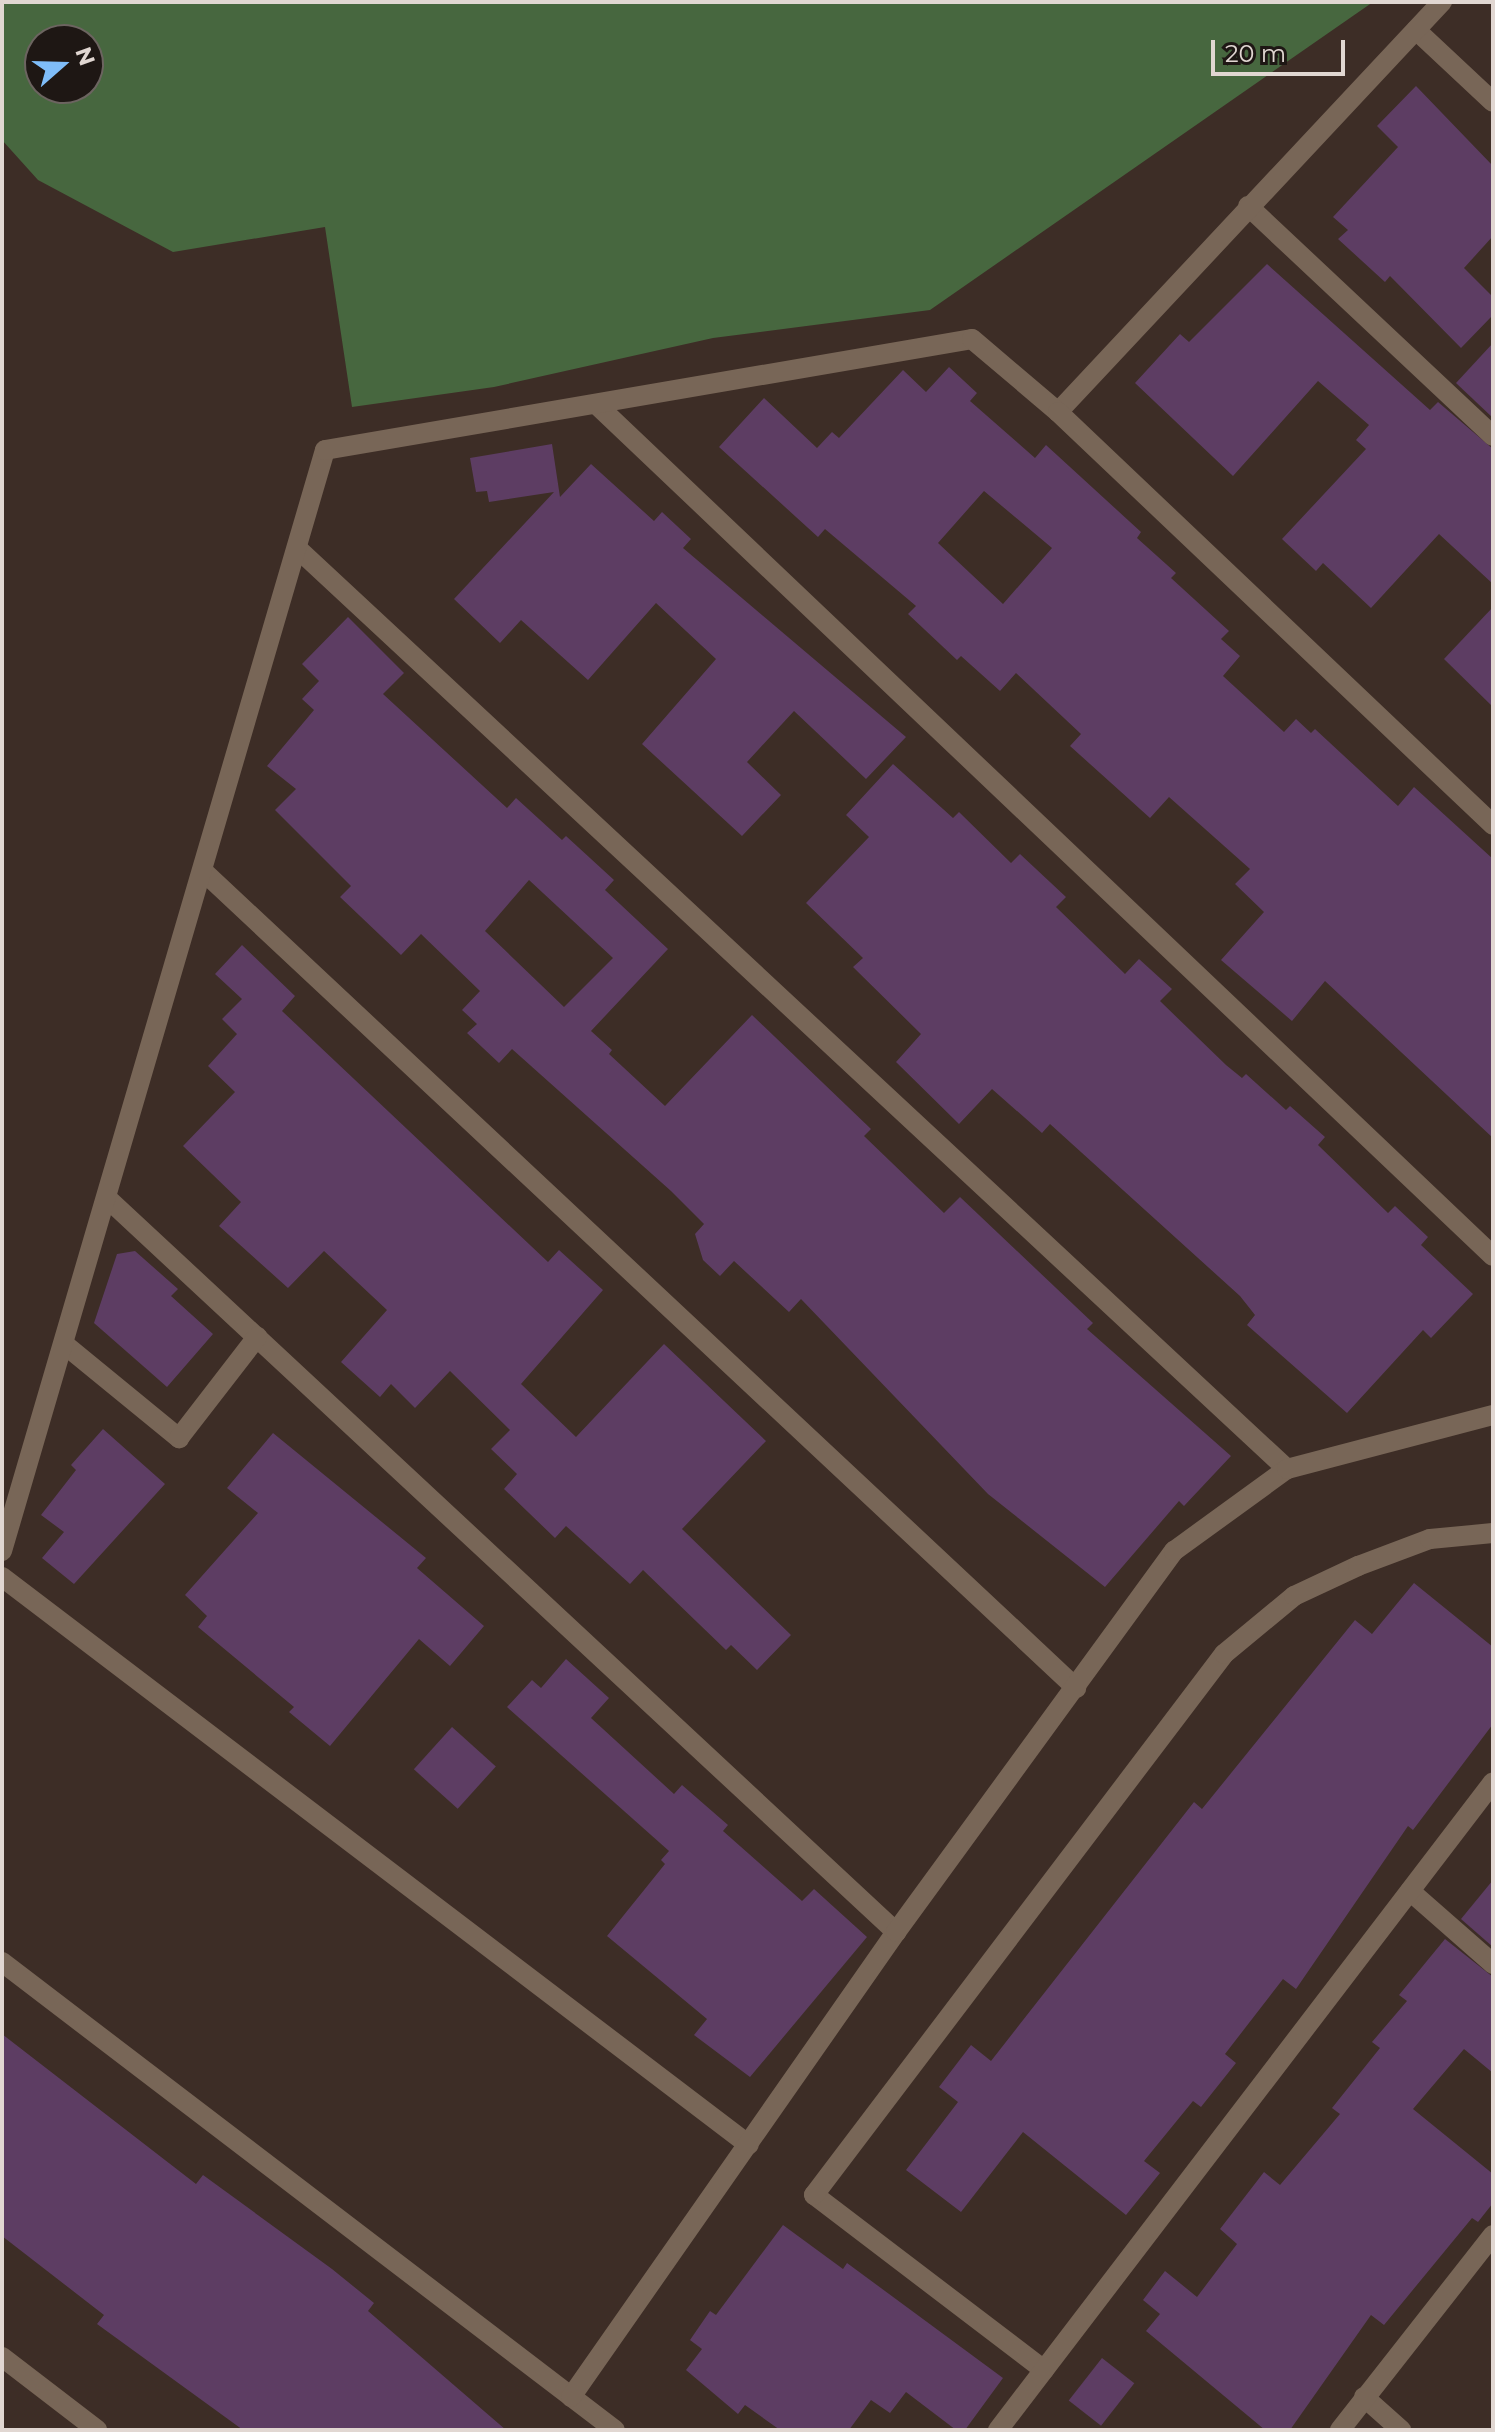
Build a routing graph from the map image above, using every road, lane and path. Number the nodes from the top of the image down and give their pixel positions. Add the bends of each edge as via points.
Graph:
1 (1442, 2) edge
2 (1416, 30) junction
3 (1493, 102) edge
4 (1248, 206) junction
5 (596, 404) junction
6 (1058, 412) junction
7 (1493, 436) edge
8 (298, 549) junction
9 (1493, 825) edge
10 (203, 871) junction
11 (107, 1198) junction
12 (1493, 1256) edge
13 (257, 1337) junction
14 (64, 1344) junction
15 (1493, 1415) edge
16 (1287, 1469) junction
17 (1493, 1533) edge
18 (2, 1551) edge
19 (2, 1577) edge
20 (1076, 1688) junction
21 (1493, 1782) edge
22 (1410, 1891) junction
23 (896, 1932) junction
24 (2, 1962) edge
25 (1493, 1964) edge
26 (749, 2145) junction
27 (1493, 2235) edge
28 (2, 2357) edge
29 (1044, 2370) junction
30 (571, 2397) junction
31 (1364, 2397) junction
32 (97, 2430) edge
33 (615, 2430) edge
34 (998, 2430) edge
35 (1340, 2430) edge
36 (1401, 2430) edge

1 - 2 street
2 - 3 street
2 - 4 street
4 - 6 street
4 - 7 street
5 - 6 street via 972,339
5 - 8 street via 325,450
5 - 12 street
6 - 9 street
8 - 10 street
8 - 16 street
10 - 11 street
10 - 20 street
11 - 13 street
11 - 14 street
13 - 14 street via 179,1438
13 - 23 street
14 - 18 street
15 - 16 street
16 - 20 street via 1174,1551
17 - 29 street via 1430,1539 1358,1566 1294,1596 1224,1654 814,2195
19 - 26 street
20 - 23 street
21 - 22 street
22 - 25 street
22 - 29 street
23 - 26 street
24 - 30 street
26 - 30 street
27 - 31 street
28 - 32 street
29 - 34 street
30 - 33 street
31 - 35 street
31 - 36 street

